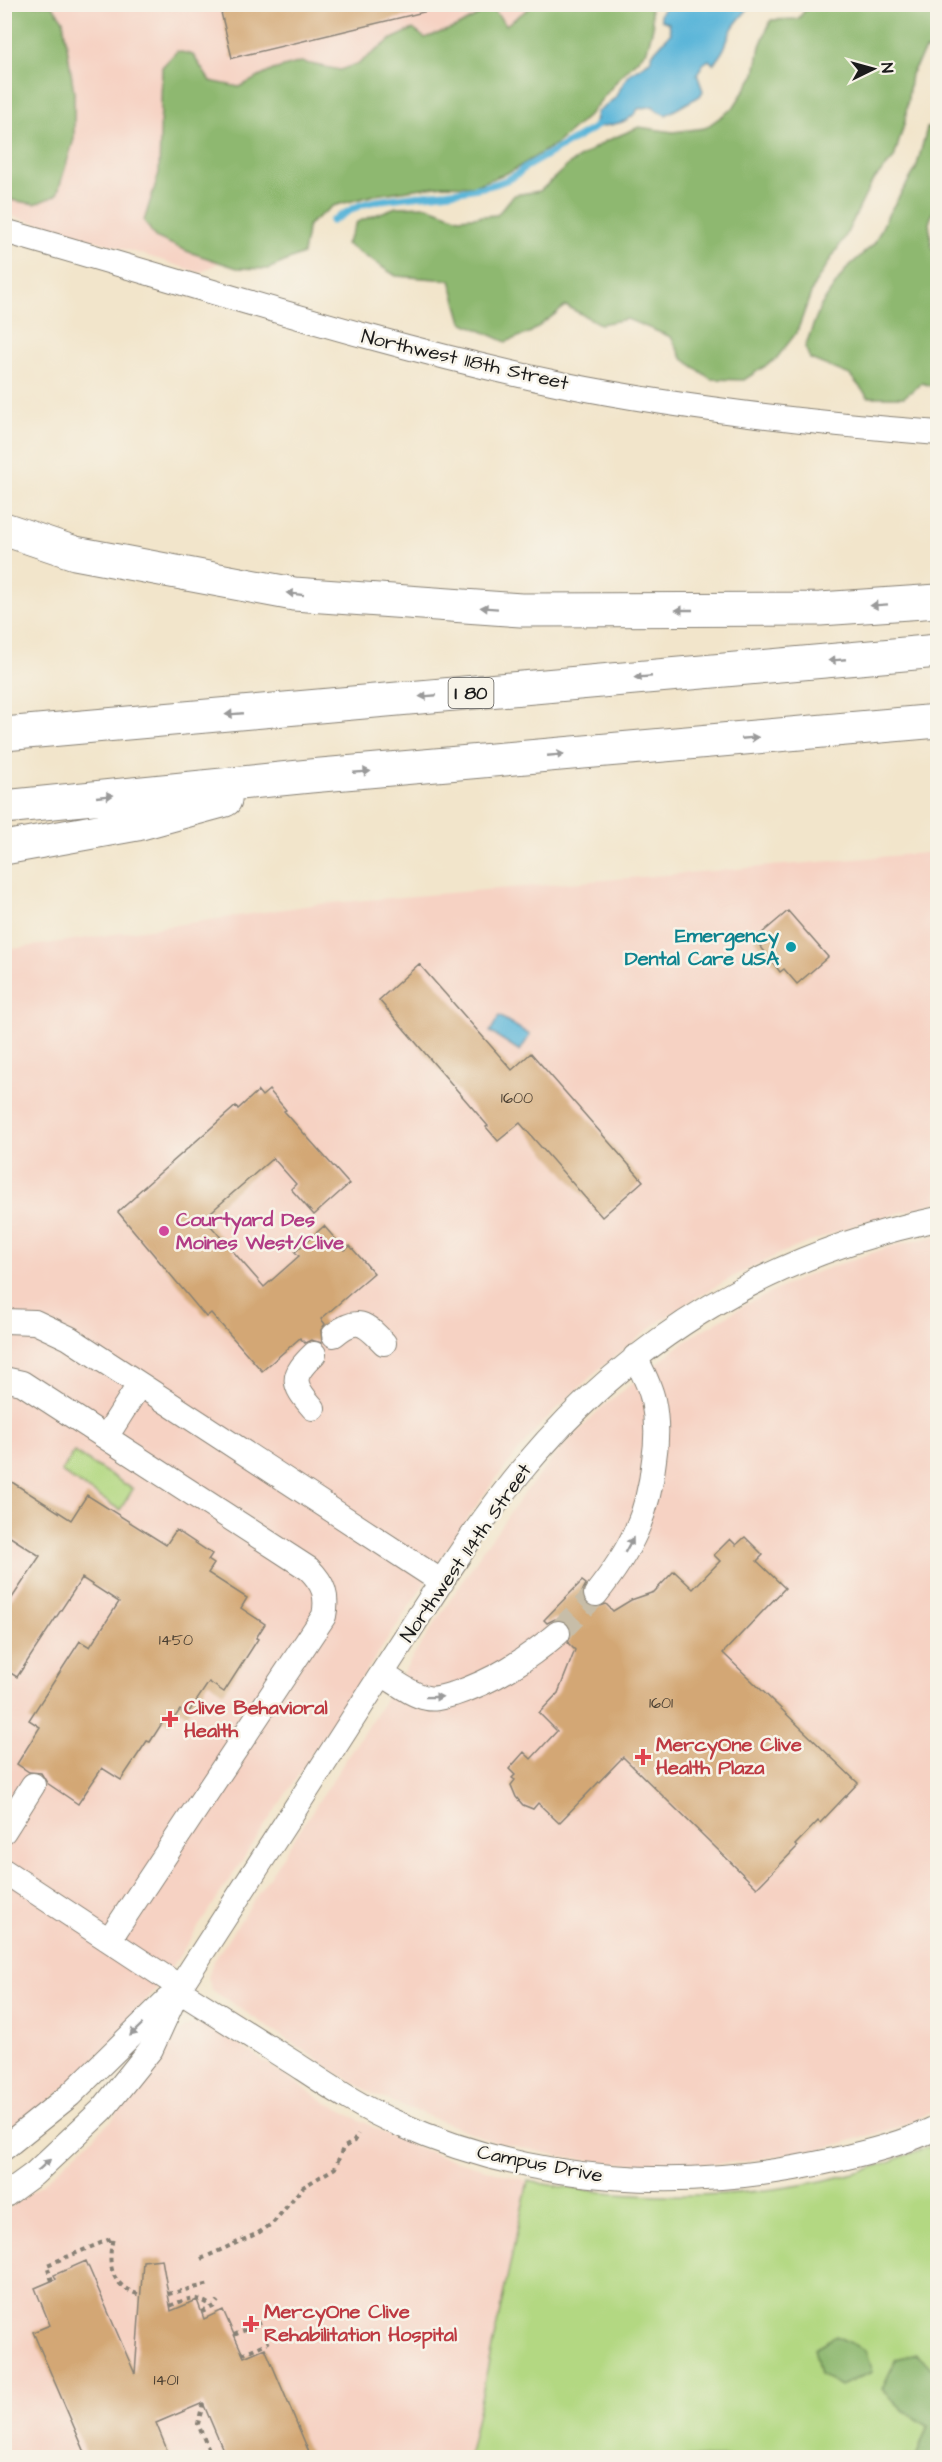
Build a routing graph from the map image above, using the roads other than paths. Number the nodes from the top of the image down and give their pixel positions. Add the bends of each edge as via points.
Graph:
1 (4, 231) edge
2 (938, 433) edge
3 (4, 529) edge
4 (938, 601) edge
5 (938, 651) edge
6 (938, 722) edge
7 (4, 734) edge
8 (310, 776) junction
9 (4, 802) edge
10 (46, 802) junction
11 (4, 807) edge
12 (4, 848) edge
13 (938, 1219) edge
14 (4, 1321) edge
15 (334, 1335) dead end
16 (384, 1343) dead end
17 (314, 1354) dead end
18 (635, 1357) junction
19 (4, 1379) edge
20 (139, 1385) junction
21 (313, 1407) dead end
22 (106, 1437) junction
23 (442, 1582) junction
24 (596, 1594) tunnel mouth
25 (558, 1633) tunnel mouth
26 (382, 1674) junction
27 (33, 1785) dead end
28 (4, 1831) edge
29 (4, 1871) edge
30 (109, 1940) junction
31 (179, 1988) junction
32 (938, 2127) edge
33 (4, 2148) edge
34 (4, 2196) edge

1 - 2 street, Northwest 118th Street via 350,332 562,384 780,419
4 -> 3 highway via 820,609 521,610 294,594 75,553
5 -> 7 highway, I 80
8 -> 6 highway
10 -> 8 highway
8 - 12 highway via 137,824
9 - 10 highway
10 - 11 highway
13 - 18 street, Northwest 114th Street via 860,1238 761,1280 686,1320
14 - 20 street via 34,1322 69,1338
15 - 16 street via 347,1324 357,1324 367,1327
17 - 21 street via 297,1370 296,1377 301,1394
18 - 23 street, Northwest 114th Street via 563,1424 526,1466
24 -> 18 street via 627,1550 643,1518 651,1489 656,1447 653,1401
19 - 22 street via 22,1383
20 - 22 street
20 - 23 street
22 - 30 street via 309,1569 324,1589 327,1602 324,1616
23 - 26 street, Northwest 114th Street
26 -> 25 street via 428,1699 440,1698 494,1678 538,1651
26 - 31 street, Northwest 114th Street
27 - 28 street
29 - 30 street, Campus Drive
30 - 31 street, Campus Drive
31 - 32 street, Campus Drive via 336,2090 397,2124 450,2145 561,2172 634,2180 784,2171 868,2152
31 -> 33 street, Northwest 114th Street via 70,2095
34 -> 31 street, Northwest 114th Street via 34,2174 102,2110 151,2049

